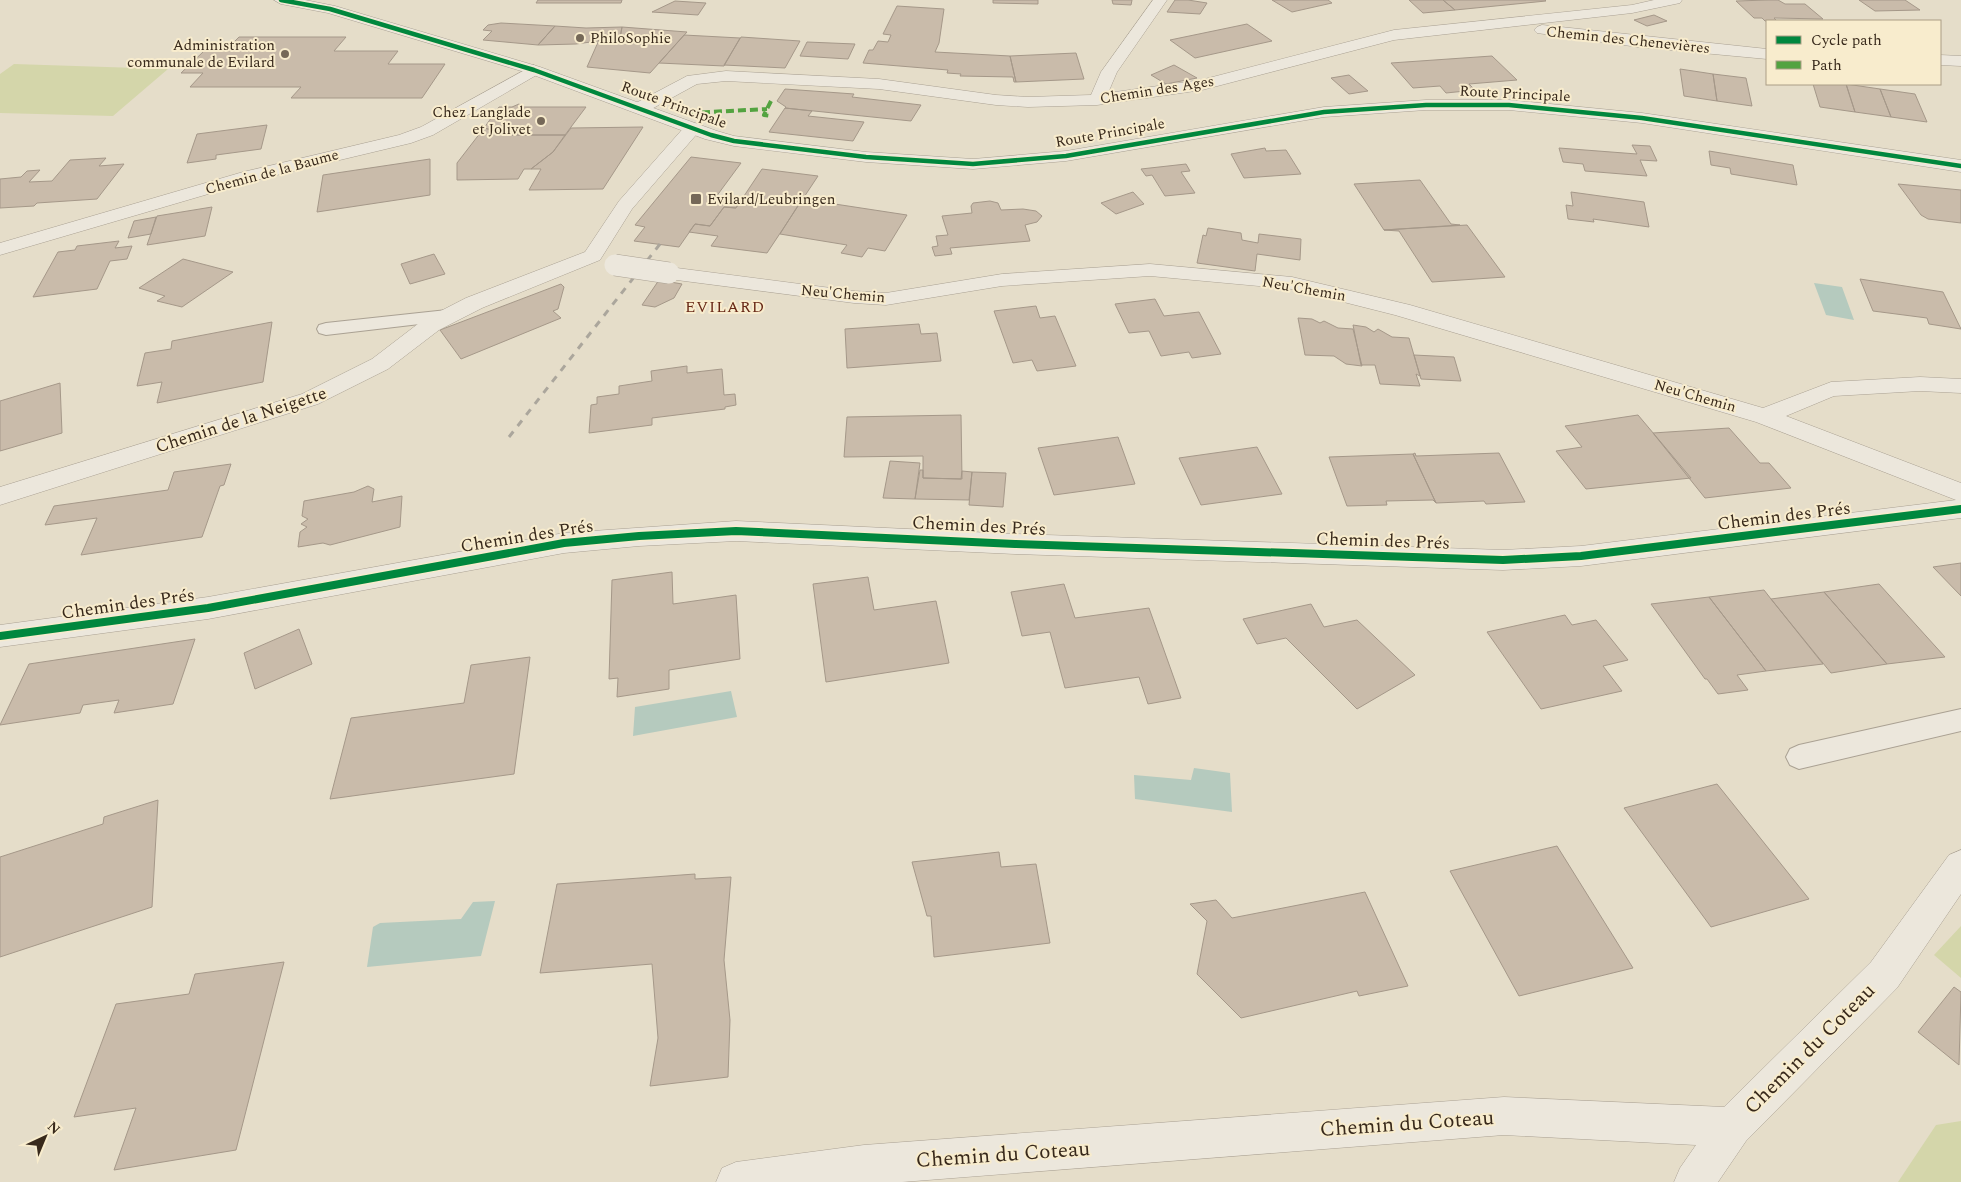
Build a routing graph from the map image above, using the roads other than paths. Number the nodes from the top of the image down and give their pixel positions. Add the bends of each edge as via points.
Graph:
1 (281, 0) edge
2 (1160, 0) edge
3 (1675, 0) edge
4 (1488, 25) junction
5 (1766, 54) edge
6 (1941, 60) edge
7 (1961, 61) edge
8 (534, 70) junction
9 (1097, 100) junction
10 (640, 108) junction
11 (693, 128) junction
12 (1961, 166) edge
13 (0, 250) edge
14 (593, 256) junction
15 (447, 316) junction
16 (326, 329) dead end
17 (1961, 386) edge
18 (1764, 416) junction
19 (1961, 492) edge
20 (0, 496) edge
21 (1961, 509) edge
22 (0, 636) edge
23 (1961, 720) edge
24 (1799, 757) dead end
25 (1961, 866) edge
26 (1732, 1126) junction
27 (736, 1182) edge
28 (1694, 1182) edge

1 - 8 street, Route Principale via 330,9
2 - 9 street via 1110,72
3 - 4 street, Chemin des Ages via 1632,9
4 - 5 street, Chemin des Chenevières
4 - 9 street, Chemin des Ages via 1394,35 1202,86
6 - 7 street
8 - 10 street, Route Principale
8 - 13 street, Chemin de la Baume via 427,131 405,139 250,176
9 - 10 street, Chemin des Ages via 1012,101 871,83 726,76 693,80
10 - 11 street, Route Principale
11 - 12 street, Route Principale via 744,142 866,157 974,164 1066,156 1324,112 1426,105 1509,105 1642,118
11 - 14 street via 618,215
14 - 15 street, Chemin de la Neigette via 474,302
14 - 18 street, Neu'Chemin, bridge via 614,265 886,299 1002,280 1150,270 1292,284 1402,310
15 - 16 lane
15 - 20 street, Chemin de la Neigette via 380,364 310,400
17 - 18 street via 1920,384 1831,389
18 - 19 street, Neu'Chemin
21 - 22 street, Chemin des Prés via 1581,556 1502,560 736,531 639,536 564,543 208,608
23 - 24 lane
25 - 26 street, Chemin du Coteau via 1884,976
26 - 27 street, Chemin du Coteau via 1504,1116 864,1165
26 - 28 street

